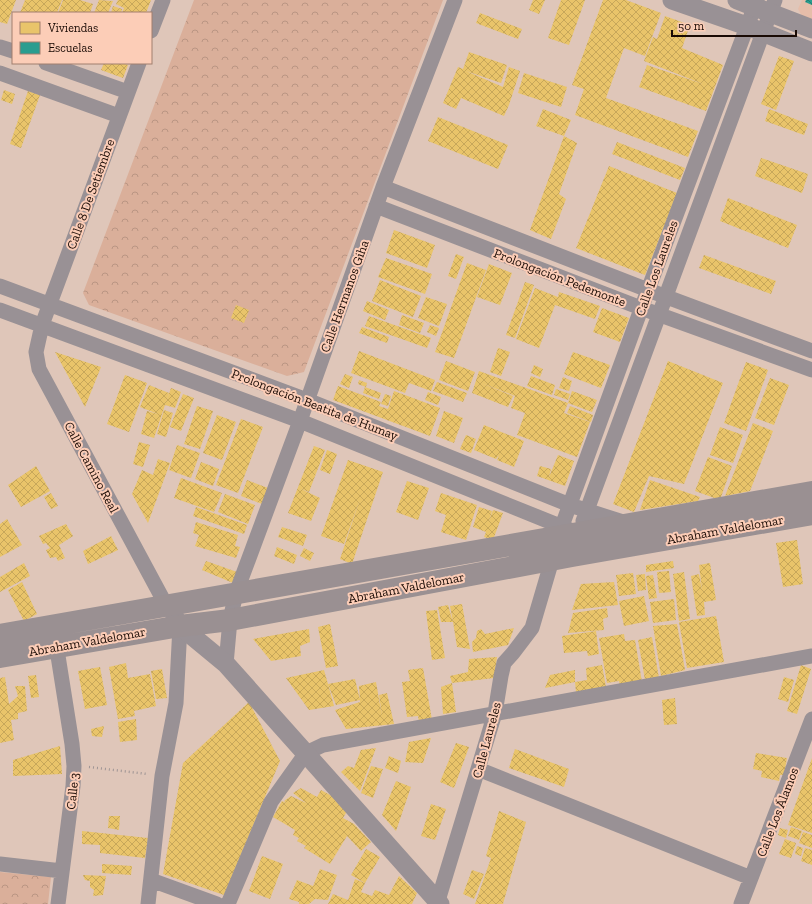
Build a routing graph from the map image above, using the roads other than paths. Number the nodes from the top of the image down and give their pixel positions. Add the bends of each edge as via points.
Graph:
1 (162, 0) edge
2 (455, 0) edge
3 (672, 0) edge
4 (736, 0) edge
5 (764, 5) edge
6 (152, 28) edge
7 (812, 29) edge
8 (755, 30) junction
9 (0, 47) edge
10 (12, 51) edge
11 (812, 52) edge
12 (49, 64) edge
13 (139, 64) edge
14 (0, 73) edge
15 (128, 92) junction
16 (119, 116) junction
17 (383, 187) junction
18 (376, 206) junction
19 (0, 286) edge
20 (648, 290) junction
21 (665, 297) junction
22 (49, 305) junction
23 (641, 308) junction
24 (0, 310) edge
25 (658, 314) junction
26 (42, 325) junction
27 (812, 351) edge
28 (812, 370) edge
29 (307, 400) junction
30 (300, 421) junction
31 (812, 492) edge
32 (570, 505) junction
33 (587, 511) junction
34 (812, 514) edge
35 (629, 524) junction
36 (566, 532) junction
37 (562, 557) junction
38 (236, 593) junction
39 (166, 605) junction
40 (230, 620) junction
41 (53, 625) junction
42 (180, 626) junction
43 (0, 635) edge
44 (56, 647) junction
45 (0, 656) edge
46 (812, 656) edge
47 (226, 664) junction
48 (496, 713) junction
49 (812, 720) edge
50 (306, 753) junction
51 (478, 769) junction
52 (0, 864) edge
53 (62, 870) junction
54 (752, 878) junction
55 (151, 880) junction
56 (439, 903) edge
57 (58, 904) edge
58 (148, 904) edge
59 (217, 904) edge
60 (228, 904) edge
61 (741, 904) edge

1 - 6 street
2 - 17 street, Calle Hermanos Giha
3 - 8 street
4 - 5 street
5 - 7 street
5 - 8 street, Calle Los Laureles
8 - 11 street
8 - 20 street, Calle Los Laureles
8 - 21 street, Calle Los Laureles
9 - 10 street
12 - 15 street
13 - 15 street, Calle 8 De Setiembre
14 - 16 street
15 - 16 street, Calle 8 De Setiembre
16 - 22 street, Calle 8 De Setiembre
17 - 18 street, Calle Hermanos Giha
17 - 20 street, Prolongación Pedemonte
18 - 23 street, Prolongación Pedemonte
18 - 29 street, Calle Hermanos Giha
19 - 22 street, Prolongación Beatita de Humay
20 - 21 street, Prolongación Pedemonte
20 - 23 street, Calle Los Laureles
21 - 25 street, Calle Los Laureles
21 - 27 street, Prolongación Pedemonte
22 - 26 street, Calle 8 De Setiembre
22 - 29 street, Prolongación Beatita de Humay
23 - 25 street, Prolongación Pedemonte
23 - 32 street, Calle Los Laureles
24 - 26 street, Prolongación Beatita de Humay
25 - 28 street, Prolongación Pedemonte
25 - 33 street, Calle Los Laureles
26 - 30 street, Prolongación Beatita de Humay
26 - 39 street, Calle Camino Real via 36,352 39,368
29 - 30 street, Calle Hermanos Giha
29 - 32 street, Prolongación Beatita de Humay
30 - 36 street, Prolongación Beatita de Humay
30 - 38 street, Calle Hermanos Giha
31 - 35 main road, Abraham Valdelomar
32 - 33 street, Prolongación Beatita de Humay
32 - 36 street, Calle Los Laureles
33 - 35 street, Prolongación Beatita de Humay
33 - 36 street, Calle Los Laureles
34 - 37 main road, Abraham Valdelomar
35 - 36 main road, Abraham Valdelomar
36 - 37 street, Calle Laureles
36 - 38 main road, Abraham Valdelomar
37 - 40 main road, Abraham Valdelomar
37 - 48 street, Calle Laureles via 532,628 504,663
38 - 39 main road, Abraham Valdelomar
38 - 40 street, Calle Hermanos Giha
39 - 41 main road, Abraham Valdelomar
39 - 42 street
40 - 42 main road, Abraham Valdelomar
40 - 47 street, Calle Hermanos Giha
41 - 43 main road, Abraham Valdelomar
41 - 44 street, Calle 3
42 - 44 main road, Abraham Valdelomar
42 - 47 street
42 - 55 street via 176,703 162,776
44 - 45 main road, Abraham Valdelomar
44 - 53 street, Calle 3 via 74,766
46 - 48 street
47 - 50 street
48 - 50 street via 323,745
48 - 51 street, Calle Laureles
49 - 54 street, Calle Los Álamos
50 - 56 street
50 - 60 street via 271,802
51 - 54 street
51 - 56 street, Calle Laureles
52 - 53 street
53 - 57 street, Calle 3
54 - 61 street, Calle Los Álamos
55 - 58 street
55 - 59 street

